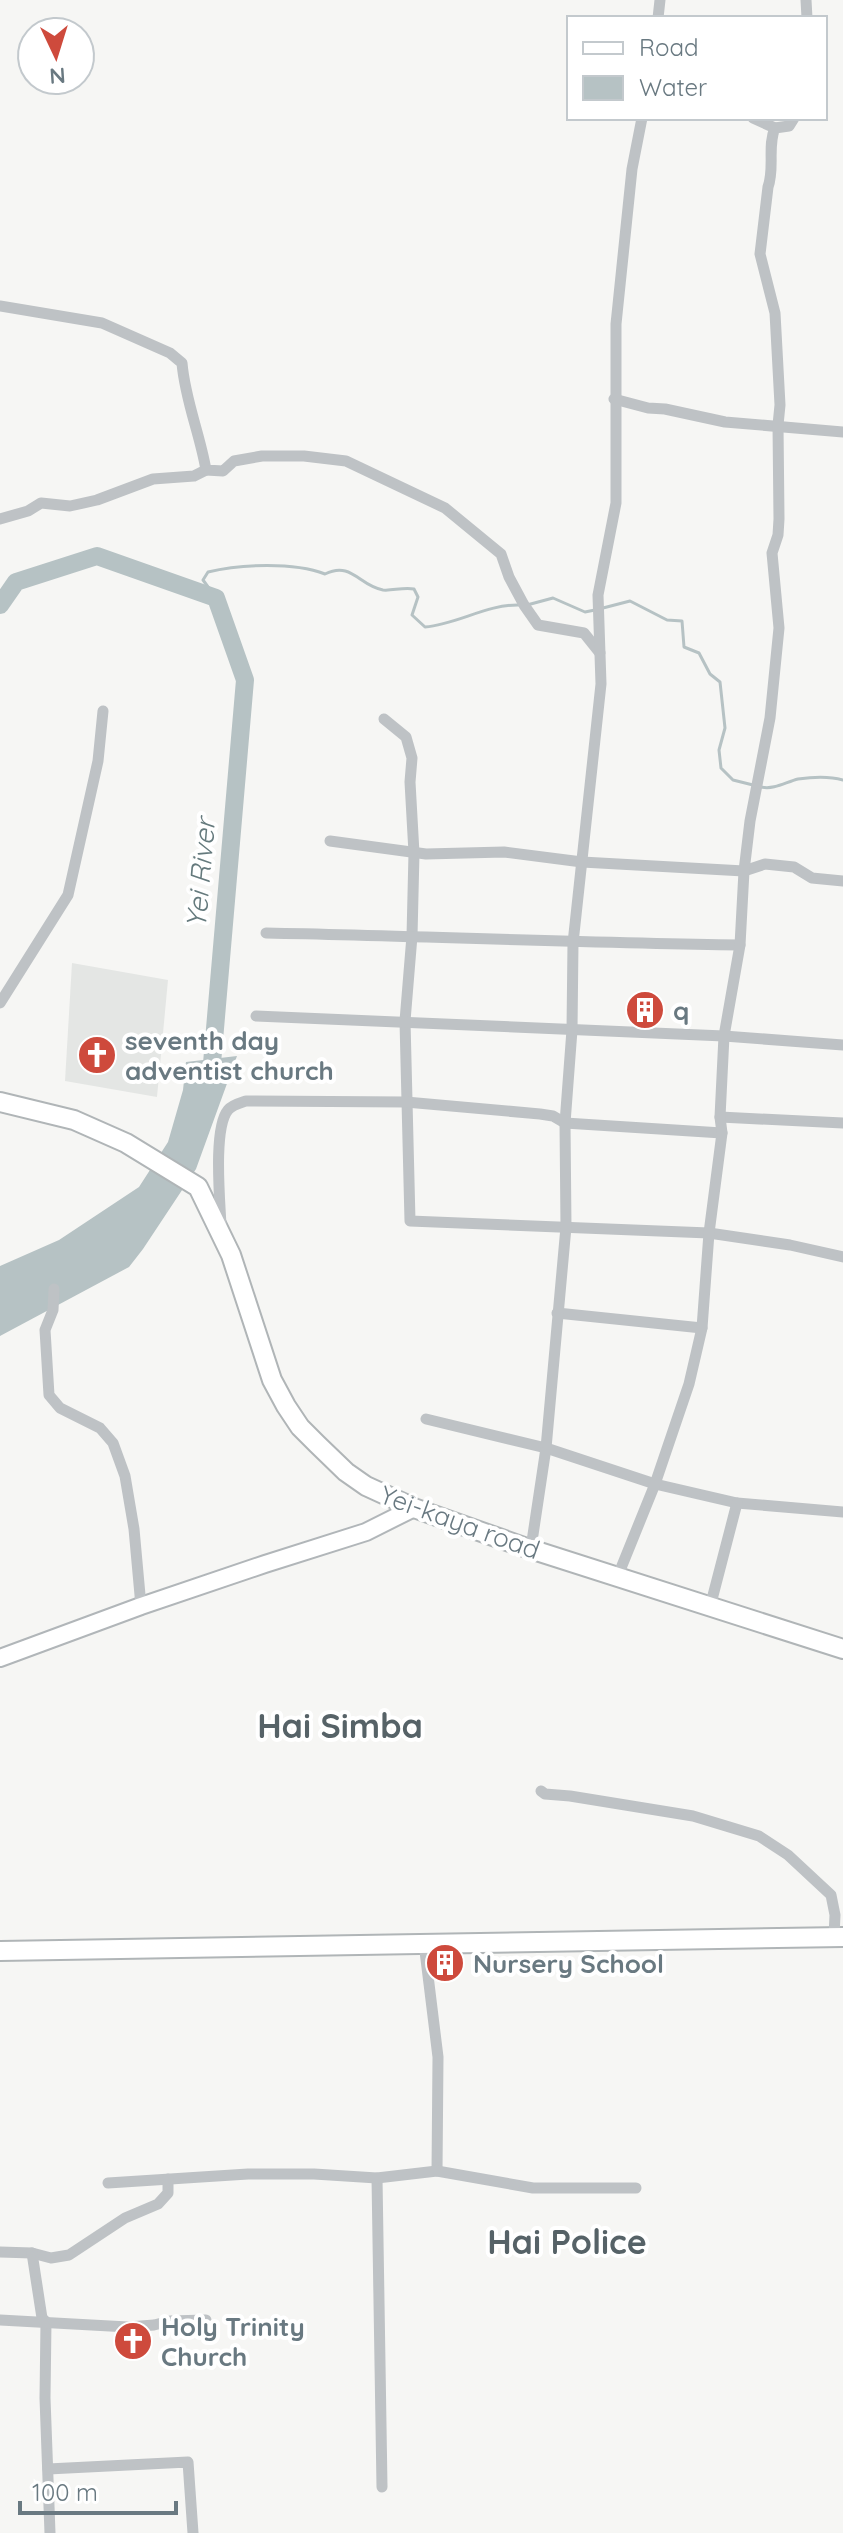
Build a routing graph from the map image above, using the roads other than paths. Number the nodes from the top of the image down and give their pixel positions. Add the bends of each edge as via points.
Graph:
1 (642, 120) edge
2 (757, 120) edge
3 (793, 120) edge
4 (775, 128) junction
5 (0, 306) edge
6 (614, 399) junction
7 (778, 425) junction
8 (843, 432) edge
9 (206, 470) junction
10 (0, 519) edge
11 (600, 653) junction
12 (103, 711) dead end
13 (384, 719) dead end
14 (330, 841) dead end
15 (414, 853) junction
16 (582, 862) junction
17 (744, 871) junction
18 (843, 881) edge
19 (266, 933) dead end
20 (412, 936) junction
21 (573, 943) junction
22 (740, 945) junction
23 (0, 1003) edge
24 (256, 1016) dead end
25 (405, 1021) junction
26 (572, 1030) junction
27 (724, 1036) junction
28 (843, 1045) edge
29 (0, 1102) edge
30 (406, 1102) junction
31 (720, 1117) junction
32 (565, 1123) junction
33 (843, 1123) edge
34 (722, 1133) junction
35 (566, 1227) junction
36 (221, 1231) junction
37 (709, 1233) junction
38 (843, 1257) edge
39 (54, 1289) dead end
40 (557, 1313) junction
41 (702, 1328) junction
42 (426, 1419) dead end
43 (546, 1448) junction
44 (655, 1484) junction
45 (737, 1503) junction
46 (414, 1508) junction
47 (843, 1512) edge
48 (531, 1548) junction
49 (617, 1578) junction
50 (141, 1606) junction
51 (710, 1607) junction
52 (843, 1649) edge
53 (0, 1658) edge
54 (541, 1791) dead end
55 (839, 1937) edge
56 (424, 1943) junction
57 (0, 1951) edge
58 (437, 2171) junction
59 (377, 2178) junction
60 (168, 2179) junction
61 (108, 2183) dead end
62 (636, 2188) dead end
63 (0, 2252) edge
64 (32, 2253) junction
65 (0, 2320) edge
66 (206, 2320) dead end
67 (46, 2322) junction
68 (48, 2469) junction
69 (382, 2487) dead end
70 (50, 2533) edge
71 (193, 2533) edge

1 - 6 street via 616,324
2 - 4 street
3 - 4 street
4 - 7 street via 760,254 775,313
5 - 9 street via 102,323 170,353 182,363
6 - 7 street via 725,422
6 - 11 street via 616,503 598,602
7 - 8 street
7 - 17 street via 779,519 772,553 779,628
9 - 10 street via 153,479 70,506 41,503
9 - 11 street via 223,471 234,461 262,456 346,461 445,508 501,554 538,625 584,633
11 - 16 street
12 - 23 street via 98,761 68,895
13 - 15 street via 406,737 412,758
14 - 15 street
15 - 16 street via 504,852
15 - 20 street
16 - 17 street
16 - 21 street
17 - 18 street via 765,864
17 - 22 street
19 - 20 street
20 - 21 street
20 - 25 street
21 - 22 street
21 - 26 street
22 - 27 street
24 - 25 street
25 - 26 street
25 - 30 street
26 - 27 street
26 - 32 street
27 - 28 street
27 - 31 street
29 - 36 main road, Yei-kaya road via 74,1120 140,1151 198,1187
30 - 32 street via 540,1114
30 - 35 street via 410,1221
30 - 36 street via 246,1101 228,1109 218,1159
31 - 33 street
31 - 34 street
32 - 34 street
32 - 35 street
34 - 37 street
35 - 37 street
35 - 40 street
36 - 46 main road, Yei-kaya road via 272,1380 300,1427 356,1479
37 - 38 street
37 - 41 street
39 - 50 street via 45,1330 49,1395 60,1408 100,1428 113,1443 125,1476
40 - 41 street
40 - 43 street
41 - 44 street
42 - 43 street
43 - 44 street
43 - 48 street
44 - 45 street
44 - 49 street
45 - 47 street
45 - 51 street
46 - 48 main road, Yei-kaya road
46 - 50 street via 366,1532
48 - 49 main road, Yei-kaya road
49 - 51 main road, Yei-kaya road
50 - 53 street
51 - 52 main road, Yei-kaya road
54 - 55 street via 693,1816 759,1836 831,1895
55 - 56 main road
56 - 57 main road
56 - 58 street via 438,2057
58 - 59 street
58 - 62 street via 533,2188
59 - 60 street via 288,2174
59 - 69 street
60 - 61 street
60 - 64 street via 168,2193 158,2204 125,2218 69,2255
63 - 64 street
64 - 67 street
65 - 67 street
66 - 67 street via 128,2327
67 - 68 street
68 - 70 street
68 - 71 street via 188,2462

